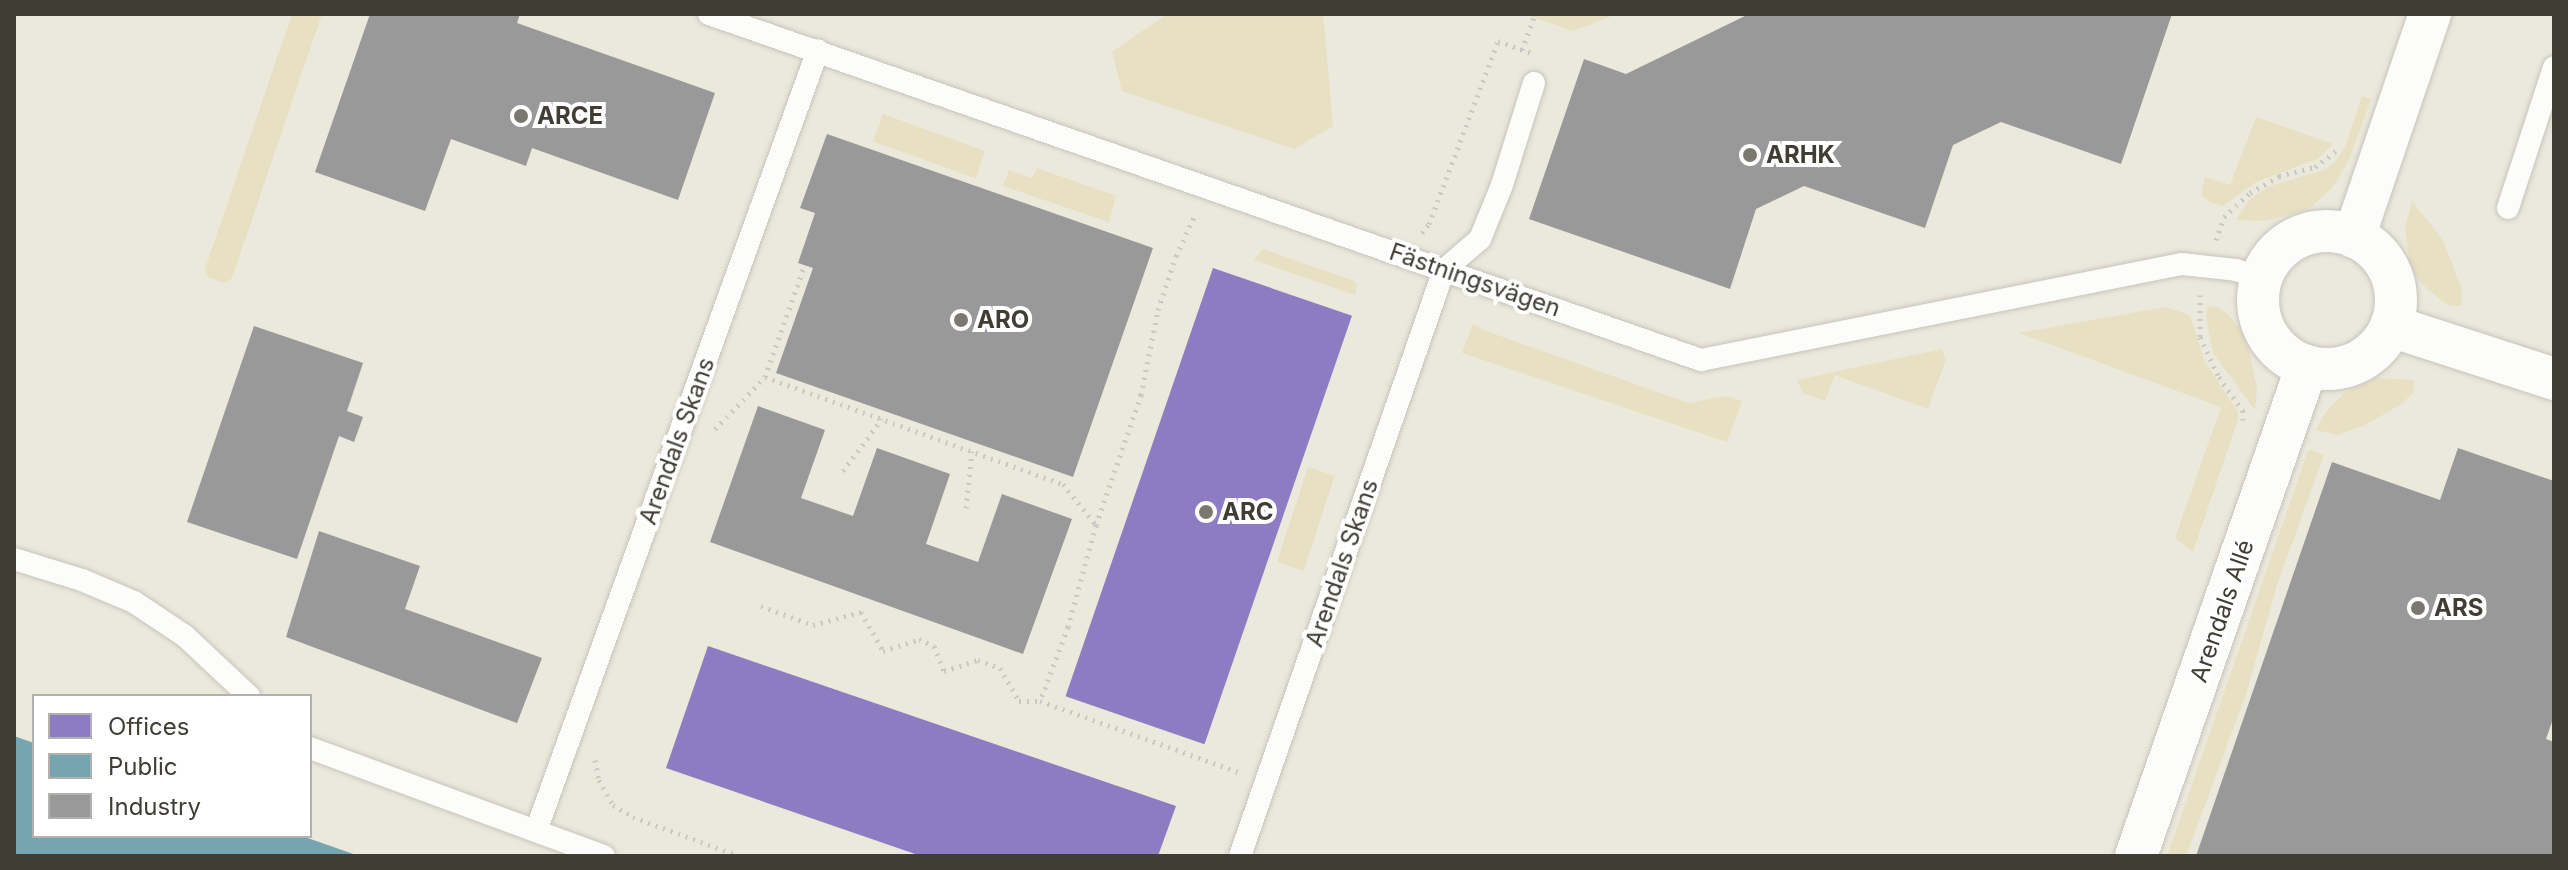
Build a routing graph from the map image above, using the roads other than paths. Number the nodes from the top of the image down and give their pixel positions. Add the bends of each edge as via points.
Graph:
1 (709, 14) edge
2 (2430, 14) edge
3 (818, 50) junction
4 (2554, 67) edge
5 (1534, 83) dead end
6 (2508, 208) dead end
7 (2354, 237) junction
8 (1444, 270) junction
9 (2261, 278) junction
10 (2391, 326) junction
11 (2307, 366) junction
12 (2554, 379) edge
13 (14, 559) edge
14 (247, 694) edge
15 (312, 749) edge
16 (536, 831) junction
17 (604, 856) edge
18 (1240, 856) edge
19 (2136, 856) edge

1 - 3 lane, Fästningsvägen
2 - 7 street
3 - 8 lane, Fästningsvägen
3 - 16 lane, Arendals Skans
4 - 6 lane
5 - 8 lane via 1480,239
7 - 9 street via 2327,231 2299,237 2276,254
7 - 10 street via 2380,256 2391,274 2396,305
8 - 9 lane, Fästningsvägen via 1701,360 2182,264
8 - 18 lane, Arendals Skans
9 - 11 street via 2258,302 2266,332 2286,356
10 - 11 street via 2383,341 2357,362 2332,369
10 - 12 street
11 - 19 street, Arendals Allé
13 - 14 lane via 134,602 185,636
15 - 16 lane
16 - 17 lane

